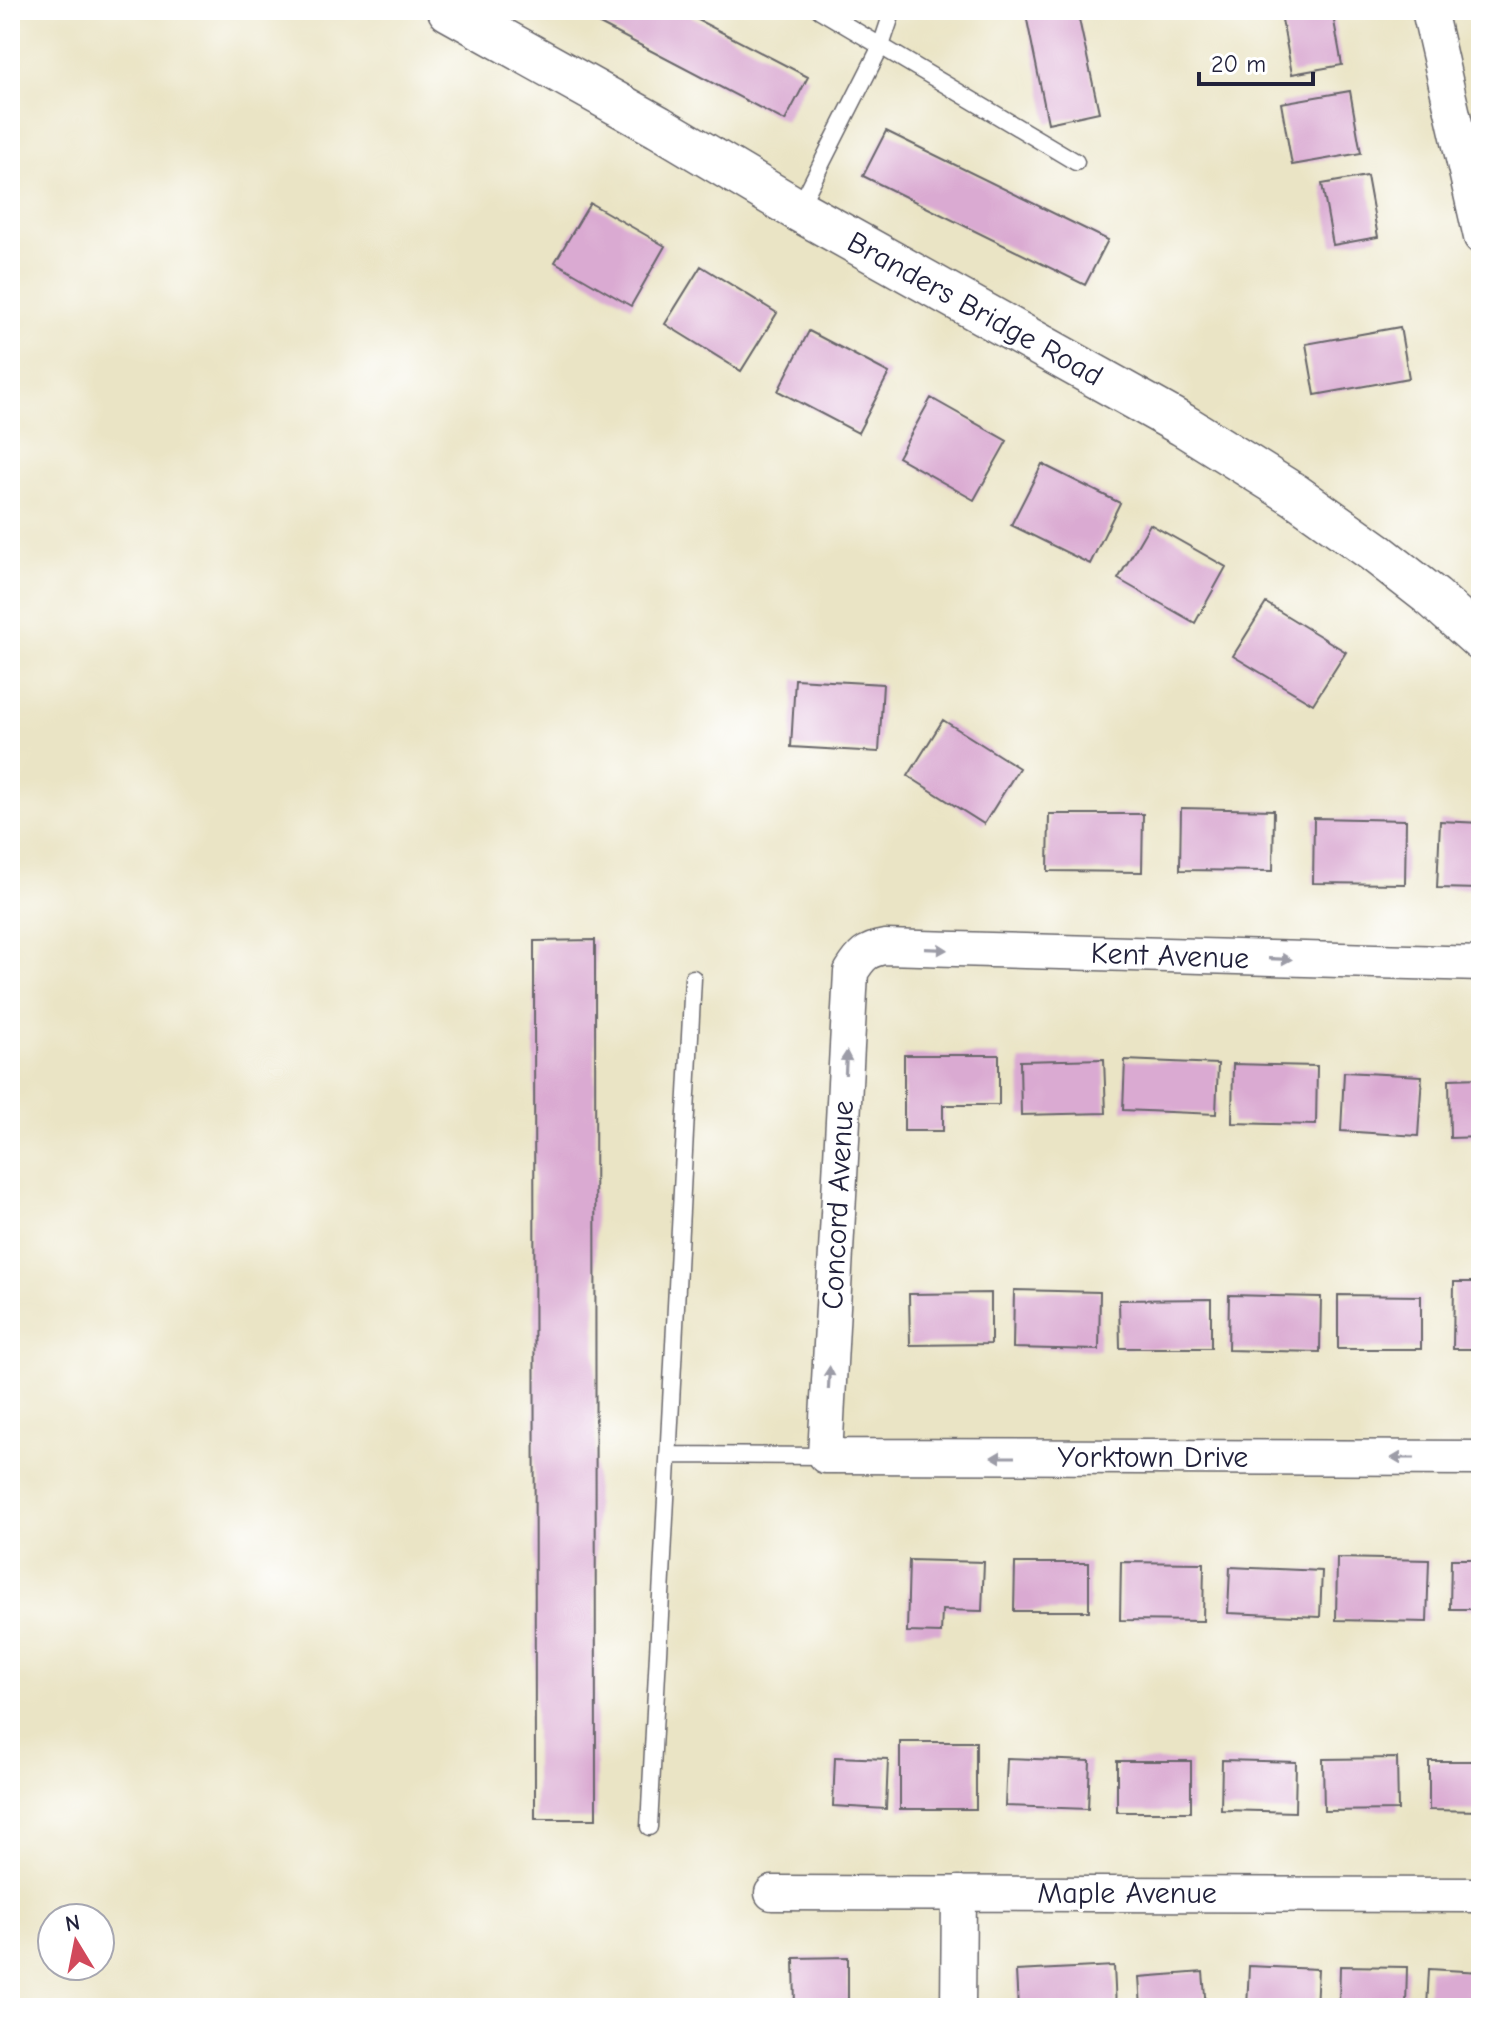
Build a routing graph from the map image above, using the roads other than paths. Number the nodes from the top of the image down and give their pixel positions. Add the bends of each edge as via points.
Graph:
1 (449, 10) edge
2 (820, 10) edge
3 (893, 10) edge
4 (1429, 10) edge
5 (881, 46) junction
6 (1076, 162) dead end
7 (798, 210) junction
8 (1481, 237) edge
9 (1481, 640) edge
10 (860, 956) joint
11 (1481, 964) edge
12 (693, 978) dead end
13 (668, 1455) junction
14 (825, 1456) junction
15 (1481, 1458) edge
16 (649, 1827) dead end
17 (772, 1893) dead end
18 (959, 1893) junction
19 (1481, 1895) edge
20 (958, 2008) edge

1 - 7 street, Branders Bridge Road
2 - 5 lane
3 - 5 lane
4 - 8 street
5 - 6 lane
5 - 7 lane
7 - 9 street, Branders Bridge Road via 1169,418 1295,495 1375,552
10 -> 11 street, Kent Avenue via 885,947
14 -> 10 street, Concord Avenue via 851,972
12 - 13 lane
13 - 14 lane
13 - 16 lane
15 -> 14 street, Yorktown Drive
17 - 18 street, Maple Avenue
18 - 19 street, Maple Avenue
18 - 20 street

